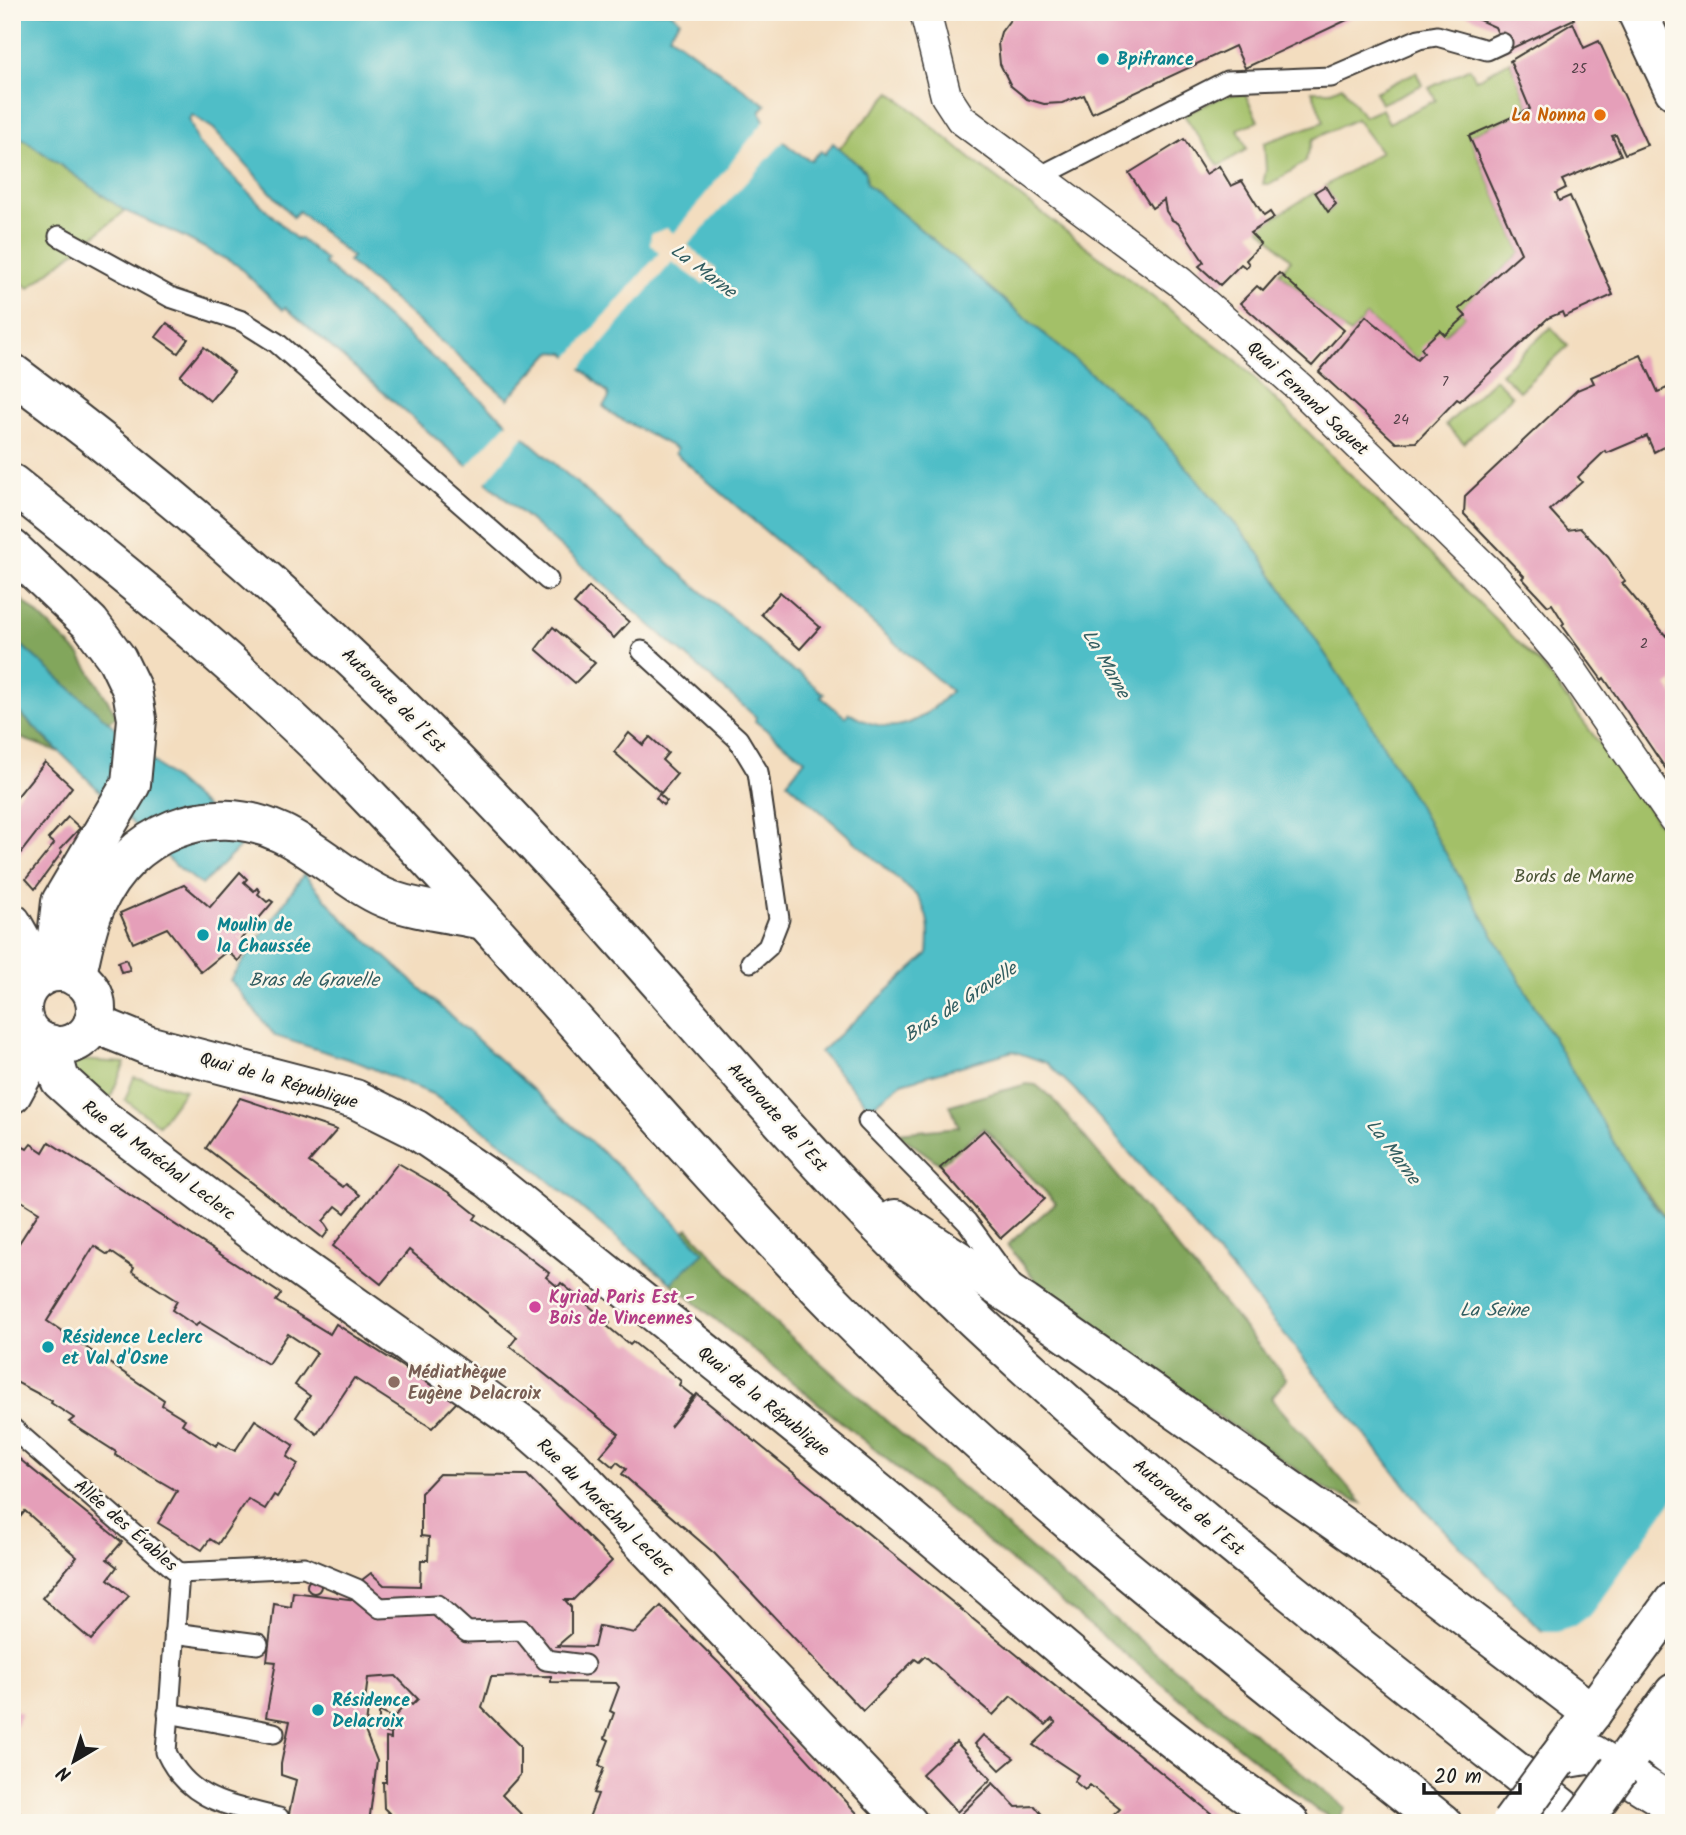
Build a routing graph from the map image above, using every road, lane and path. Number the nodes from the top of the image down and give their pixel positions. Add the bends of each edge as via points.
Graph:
1 (925, 12) edge
2 (1637, 12) edge
3 (1502, 43) dead end
4 (1674, 90) edge
5 (1039, 177) junction
6 (59, 236) dead end
7 (12, 373) edge
8 (12, 484) edge
9 (12, 549) edge
10 (548, 580) dead end
11 (642, 651) dead end
12 (1674, 818) edge
13 (483, 920) junction
14 (12, 923) edge
15 (751, 962) dead end
16 (57, 975) junction
17 (93, 1023) junction
18 (34, 1037) edge
19 (12, 1094) edge
20 (868, 1121) dead end
21 (828, 1172) junction
22 (1025, 1304) junction
23 (12, 1428) edge
24 (179, 1573) junction
25 (1674, 1601) edge
26 (174, 1633) junction
27 (258, 1644) dead end
28 (584, 1665) dead end
29 (1674, 1693) edge
30 (168, 1713) junction
31 (1592, 1713) junction
32 (274, 1733) dead end
33 (1643, 1736) junction
34 (1674, 1759) edge
35 (1589, 1762) junction
36 (1239, 1790) junction
37 (1674, 1805) edge
38 (279, 1818) dead end
39 (908, 1823) edge
40 (1268, 1823) edge
41 (1290, 1823) edge
42 (1442, 1823) edge
43 (1511, 1823) edge
44 (1581, 1823) edge

1 - 5 street, Quai Fernand Saguet via 946,96 961,119
2 - 4 main road
3 - 5 lane via 1487,50 1437,36 1419,39 1331,77 1227,81
5 - 12 street, Quai Fernand Saguet via 1180,282 1298,387 1492,575 1561,655
6 - 10 lane via 170,296 242,321 277,344
7 - 21 main road, Autoroute de l’Est via 155,484 345,650 527,835
8 - 13 main road via 120,570 284,714 373,801
9 - 16 main road via 90,623 117,659 132,690 137,719 131,784 61,902
11 - 15 lane via 738,739 758,772 779,919 768,947
13 - 16 main road via 385,898 284,834 245,819 221,817 194,822 148,841 110,878
13 - 42 main road via 750,1217 848,1318 1016,1477
14 - 16 main road
16 - 17 main road via 92,991
16 - 18 main road via 26,992 22,1003 26,1026
17 - 18 main road via 71,1044
17 - 36 main road, Quai de la République via 147,1045 355,1099 415,1129 500,1188
18 - 19 main road
18 - 39 main road, Rue du Maréchal Leclerc via 60,1080 103,1119 527,1428 567,1463
20 - 22 lane via 967,1222
21 - 22 main road
21 - 44 main road, Autoroute de l’Est via 925,1272 1127,1457
22 - 31 main road via 1396,1564
23 - 24 lane, Allée des Érables
24 - 26 lane
24 - 28 lane, Allée des Érables via 304,1567 357,1589 380,1608 437,1605 467,1632 522,1630 546,1660
25 - 31 main road
26 - 27 lane
26 - 30 lane
29 - 33 main road
30 - 32 lane
30 - 38 lane via 166,1752 174,1770 208,1800
31 - 35 main road
33 - 34 main road
33 - 35 main road
35 - 37 main road
35 - 43 main road, bridge
35 - 44 main road, bridge
36 - 40 main road, Quai de la République
36 - 41 main road, Quai de la République

